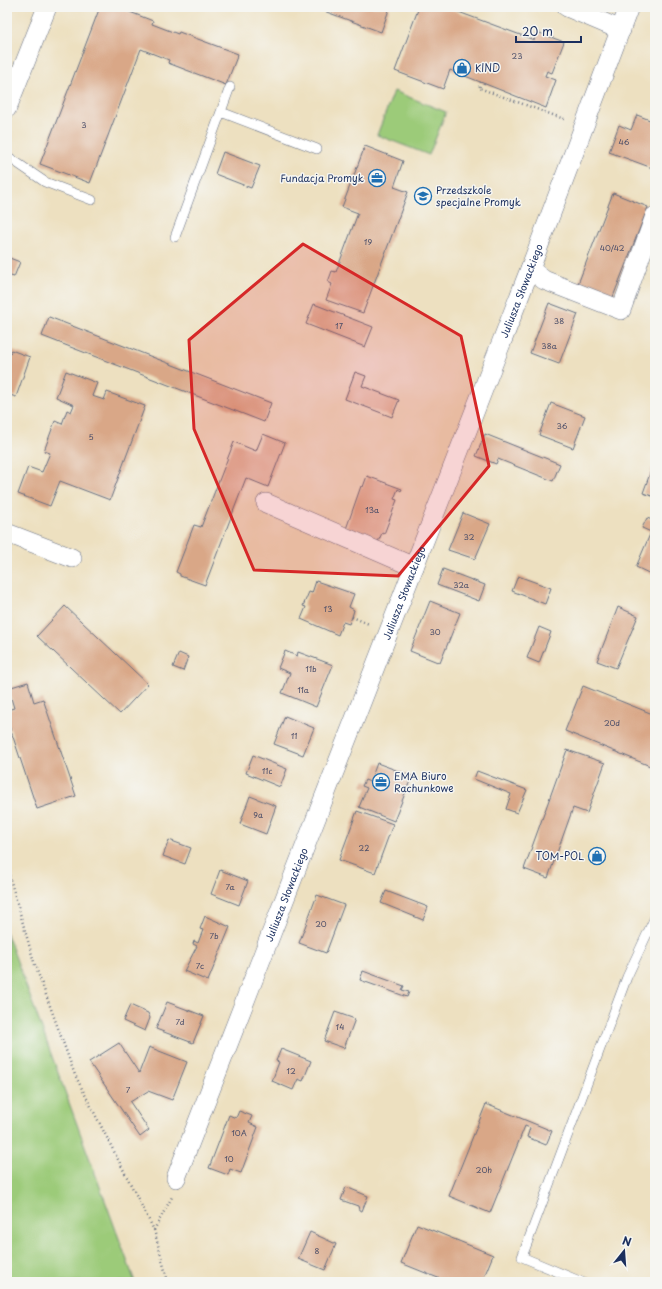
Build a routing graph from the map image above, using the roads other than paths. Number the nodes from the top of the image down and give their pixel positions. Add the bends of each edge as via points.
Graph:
1 (568, 7) edge
2 (629, 7) edge
3 (44, 8) edge
4 (621, 30) junction
5 (230, 87) dead end
6 (7, 108) edge
7 (221, 112) junction
8 (318, 149) dead end
9 (7, 156) edge
10 (92, 200) dead end
11 (655, 216) edge
12 (175, 238) dead end
13 (530, 269) junction
14 (266, 503) dead end
15 (7, 533) edge
16 (72, 558) dead end
17 (414, 567) junction
18 (655, 917) edge
19 (176, 1178) road end
20 (582, 1282) edge

1 - 4 street
2 - 4 street, Juliusza Słowackiego
3 - 6 street
4 - 13 street, Juliusza Słowackiego
5 - 7 lane
7 - 8 lane
7 - 12 lane
9 - 10 lane via 45,182
11 - 13 street via 621,310 544,280
13 - 17 street, Juliusza Słowackiego
14 - 17 street
15 - 16 street
17 - 19 street, Juliusza Słowackiego
18 - 20 lane via 627,977 522,1256

